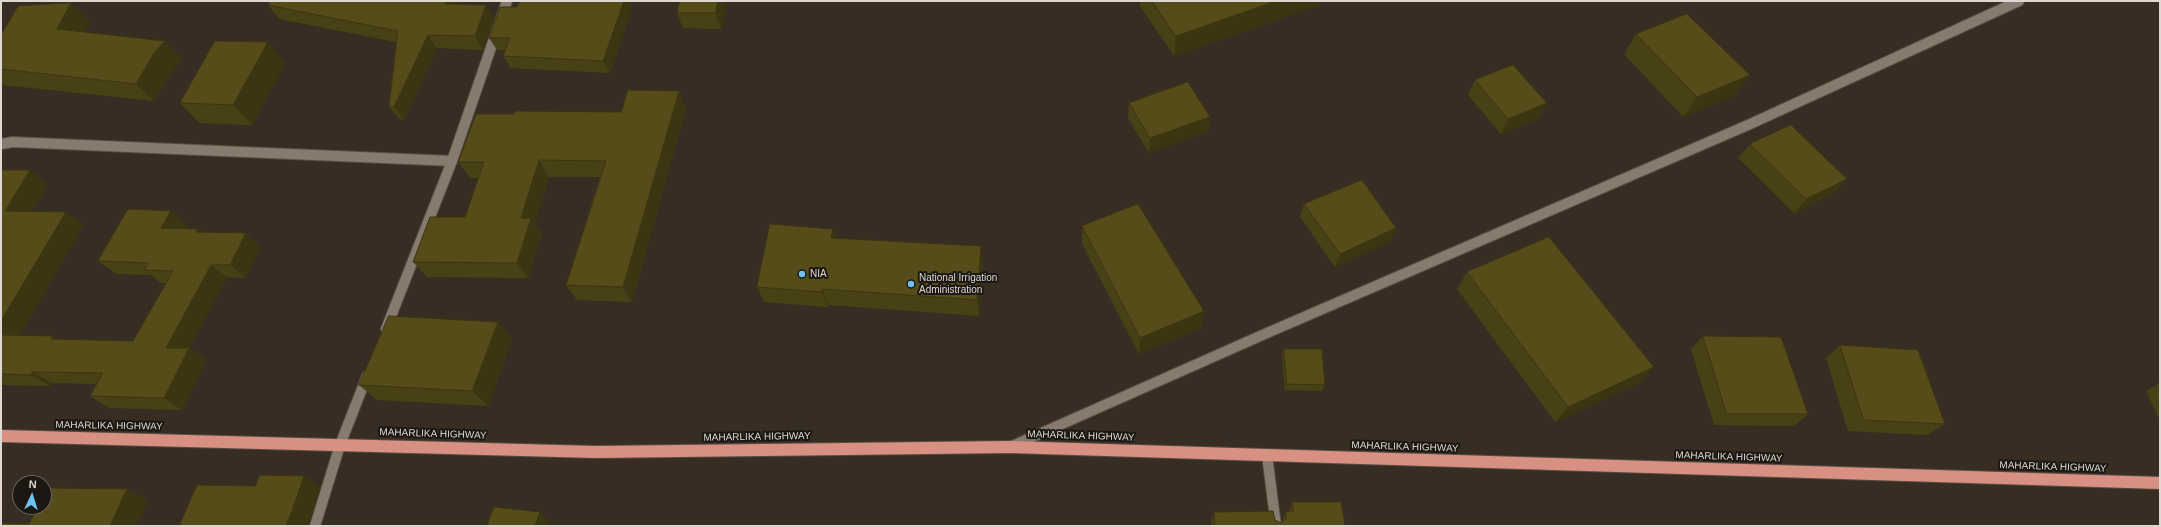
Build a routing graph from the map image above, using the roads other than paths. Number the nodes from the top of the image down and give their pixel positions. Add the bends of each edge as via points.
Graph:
1 (507, 1) edge
2 (2019, 1) edge
3 (1, 144) edge
4 (452, 161) junction
5 (383, 336) edge
6 (371, 365) edge
7 (1, 436) edge
8 (340, 445) junction
9 (1010, 447) junction
10 (1267, 455) junction
11 (2160, 483) edge
12 (315, 526) edge
13 (1276, 526) edge

1 - 4 street
2 - 9 street via 1748,125 1266,333
3 - 4 street via 28,143
4 - 5 street
6 - 8 street
7 - 8 highway, MAHARLIKA HIGHWAY
8 - 9 highway, MAHARLIKA HIGHWAY via 596,452
8 - 12 street
9 - 10 highway, MAHARLIKA HIGHWAY
10 - 11 highway, MAHARLIKA HIGHWAY
10 - 13 street

